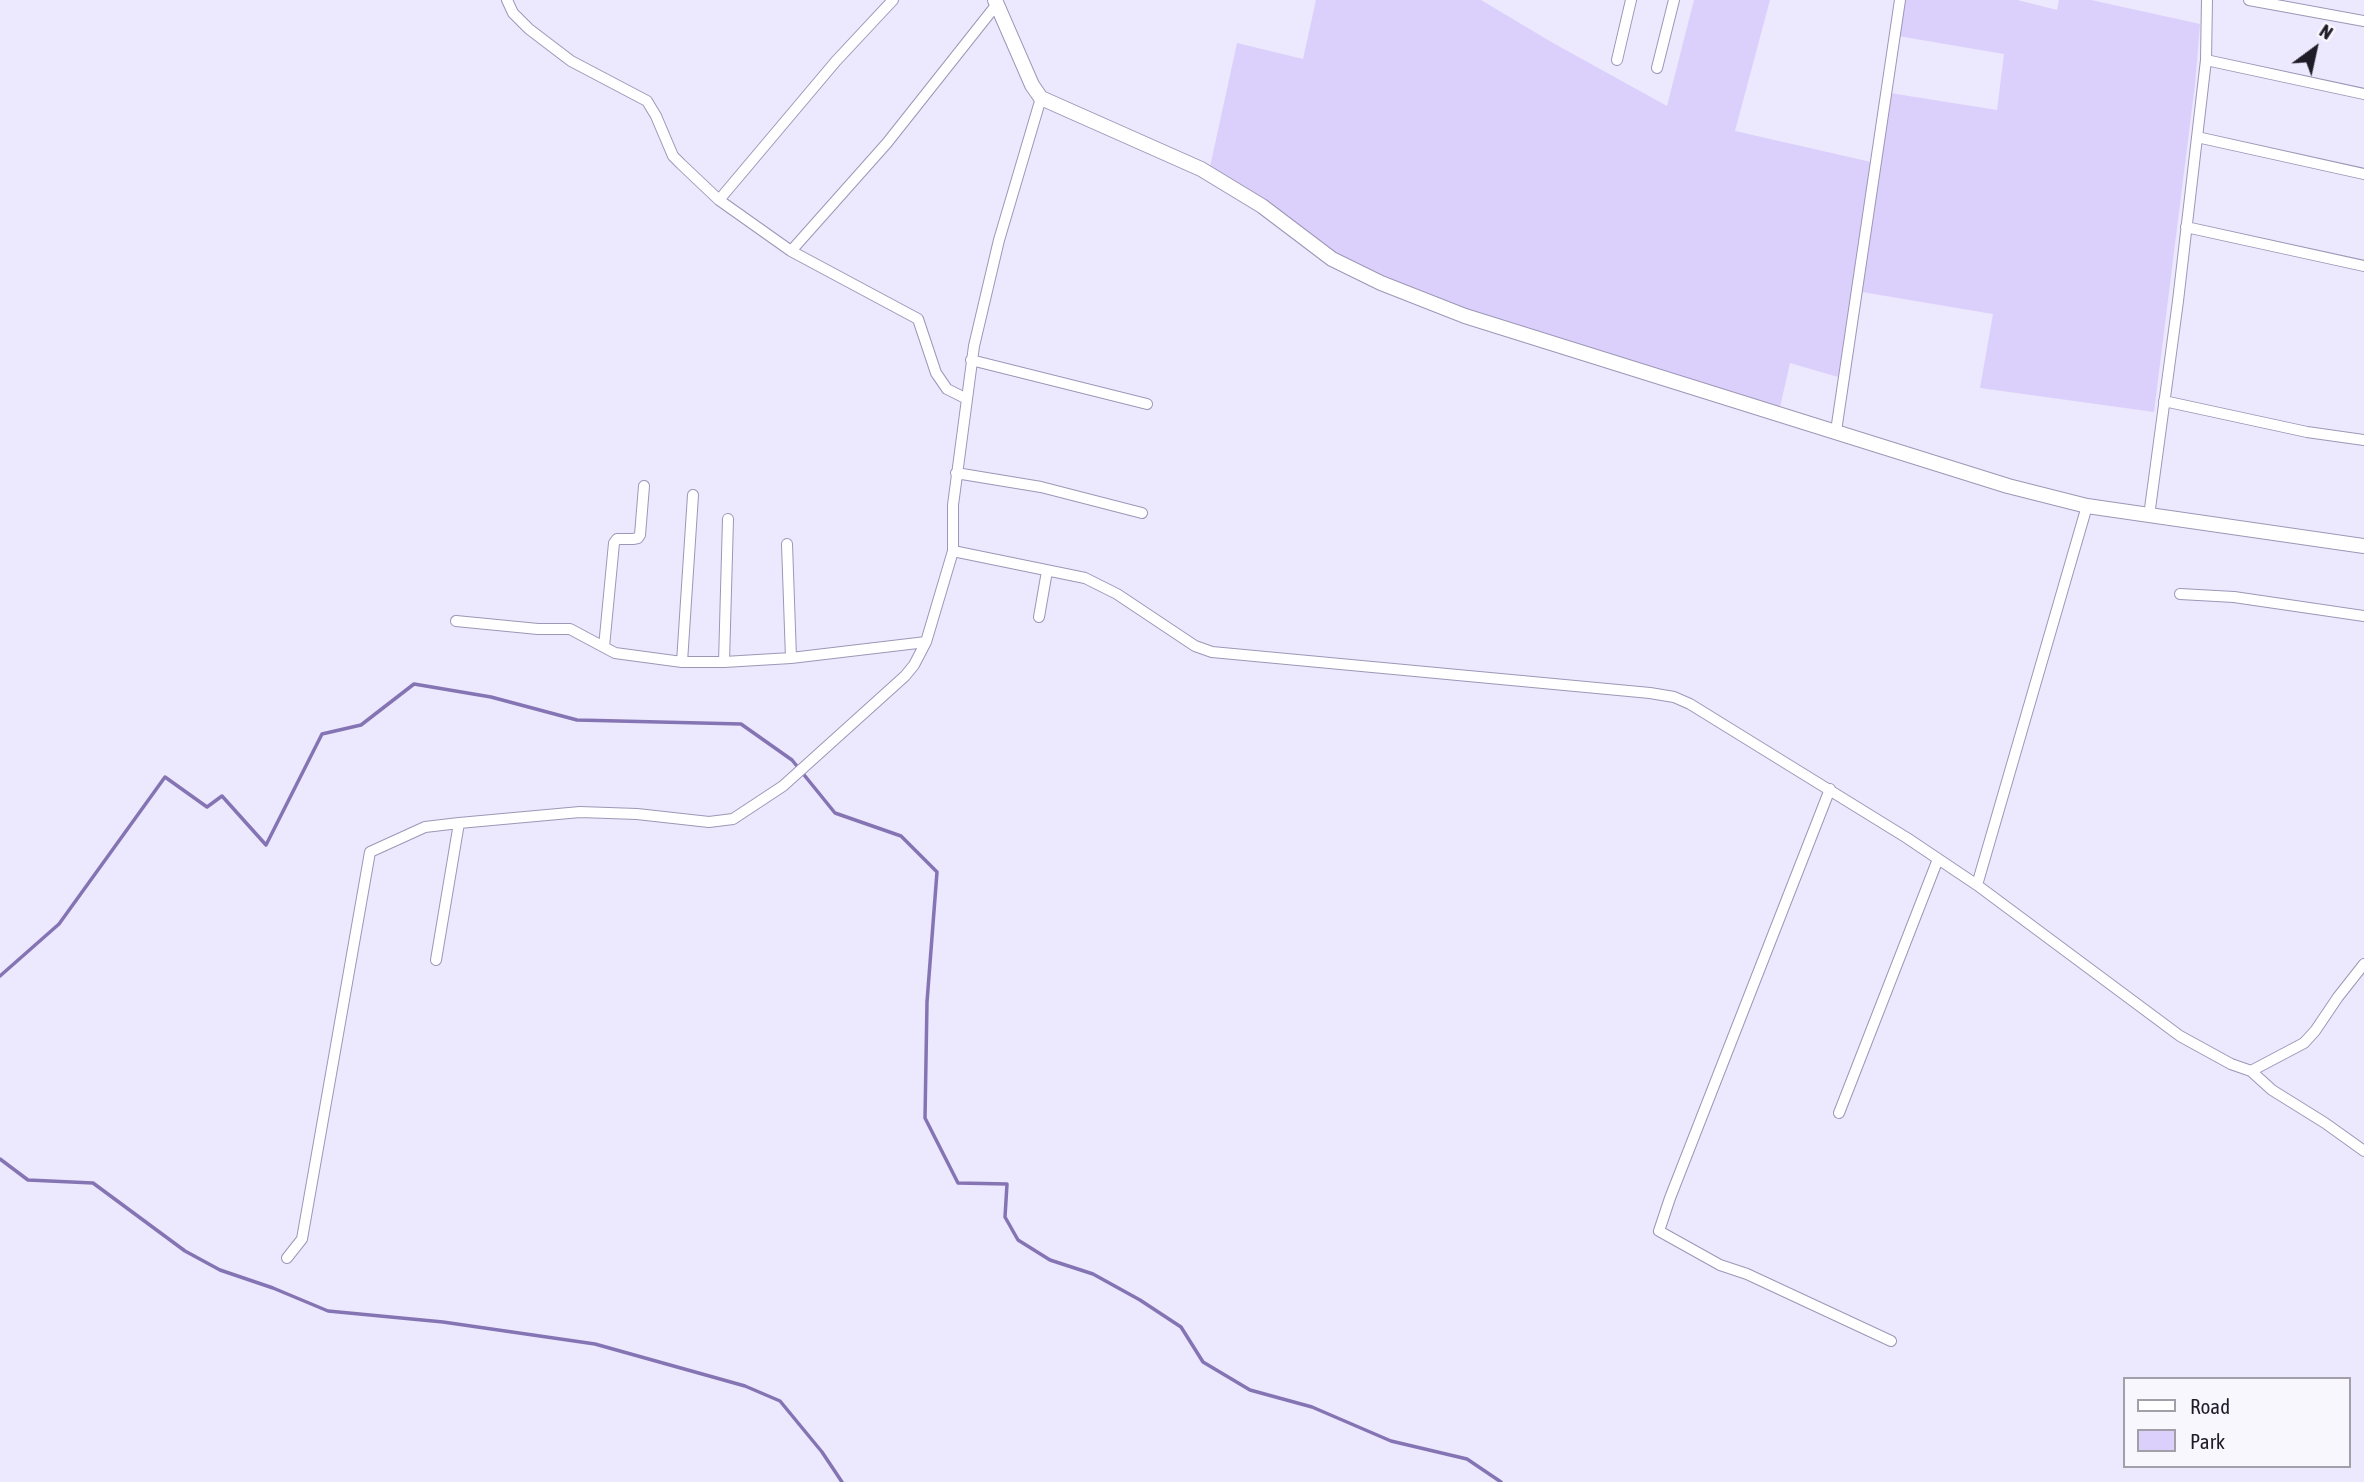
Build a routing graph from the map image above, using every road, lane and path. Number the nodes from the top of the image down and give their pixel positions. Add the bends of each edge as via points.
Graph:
1 (507, 0) edge
2 (893, 0) edge
3 (1632, 0) edge
4 (1674, 0) edge
5 (1900, 0) edge
6 (2207, 0) edge
7 (2249, 0) edge
8 (996, 2) edge
9 (2364, 21) edge
10 (1617, 60) dead end
11 (2206, 60) junction
12 (1657, 68) dead end
13 (2364, 94) edge
14 (1041, 98) junction
15 (2197, 137) junction
16 (2364, 174) edge
17 (719, 201) junction
18 (2186, 227) junction
19 (792, 251) junction
20 (2364, 266) edge
21 (971, 360) junction
22 (965, 398) junction
23 (2164, 401) junction
24 (1147, 404) dead end
25 (1836, 431) junction
26 (2364, 440) edge
27 (956, 473) junction
28 (644, 486) dead end
29 (693, 495) dead end
30 (2087, 506) junction
31 (1142, 513) dead end
32 (2149, 516) junction
33 (728, 519) dead end
34 (786, 544) dead end
35 (2364, 546) edge
36 (953, 551) junction
37 (1046, 571) junction
38 (2180, 594) dead end
39 (2364, 616) edge
40 (1039, 617) dead end
41 (456, 621) dead end
42 (926, 642) junction
43 (604, 647) junction
44 (791, 657) junction
45 (682, 662) junction
46 (724, 662) junction
47 (1830, 789) junction
48 (459, 822) junction
49 (1938, 859) junction
50 (1977, 886) junction
51 (436, 960) dead end
52 (2364, 964) edge
53 (2251, 1072) junction
54 (1839, 1113) dead end
55 (2364, 1151) edge
56 (288, 1258) dead end
57 (1891, 1341) dead end

1 - 17 street via 529,29 570,61 647,102 673,156
2 - 17 street
3 - 10 street
4 - 12 street
5 - 25 street
6 - 11 street
7 - 9 street
8 - 14 street
8 - 19 street via 887,142
11 - 13 street
11 - 15 street
14 - 21 street via 999,240
14 - 25 street via 1201,169 1262,206 1332,259 1381,283 1465,316
15 - 16 street
15 - 18 street
17 - 19 street
18 - 20 street
18 - 23 street
19 - 22 street via 918,319 936,373 947,389
21 - 22 street
21 - 24 street
22 - 27 street
23 - 26 street
23 - 32 street
25 - 30 street
27 - 31 street via 1041,487
27 - 36 street
28 - 43 street via 638,538 614,543
29 - 45 street
30 - 32 street
30 - 50 street
32 - 35 street
33 - 46 street
34 - 44 street
36 - 37 street
36 - 42 street
37 - 40 street
37 - 47 street via 1100,583 1195,646 1212,652 1674,697
38 - 39 street
41 - 43 street via 570,629
42 - 44 street
42 - 48 street via 905,676 783,786 733,819 580,812
43 - 45 street via 615,653
44 - 46 street
45 - 46 street
47 - 49 street
47 - 57 street via 1660,1231 1720,1265
48 - 51 street
48 - 56 street via 425,827 370,852 302,1239
49 - 50 street
49 - 54 street
50 - 53 street via 2180,1036
52 - 53 street via 2304,1043
53 - 55 street

